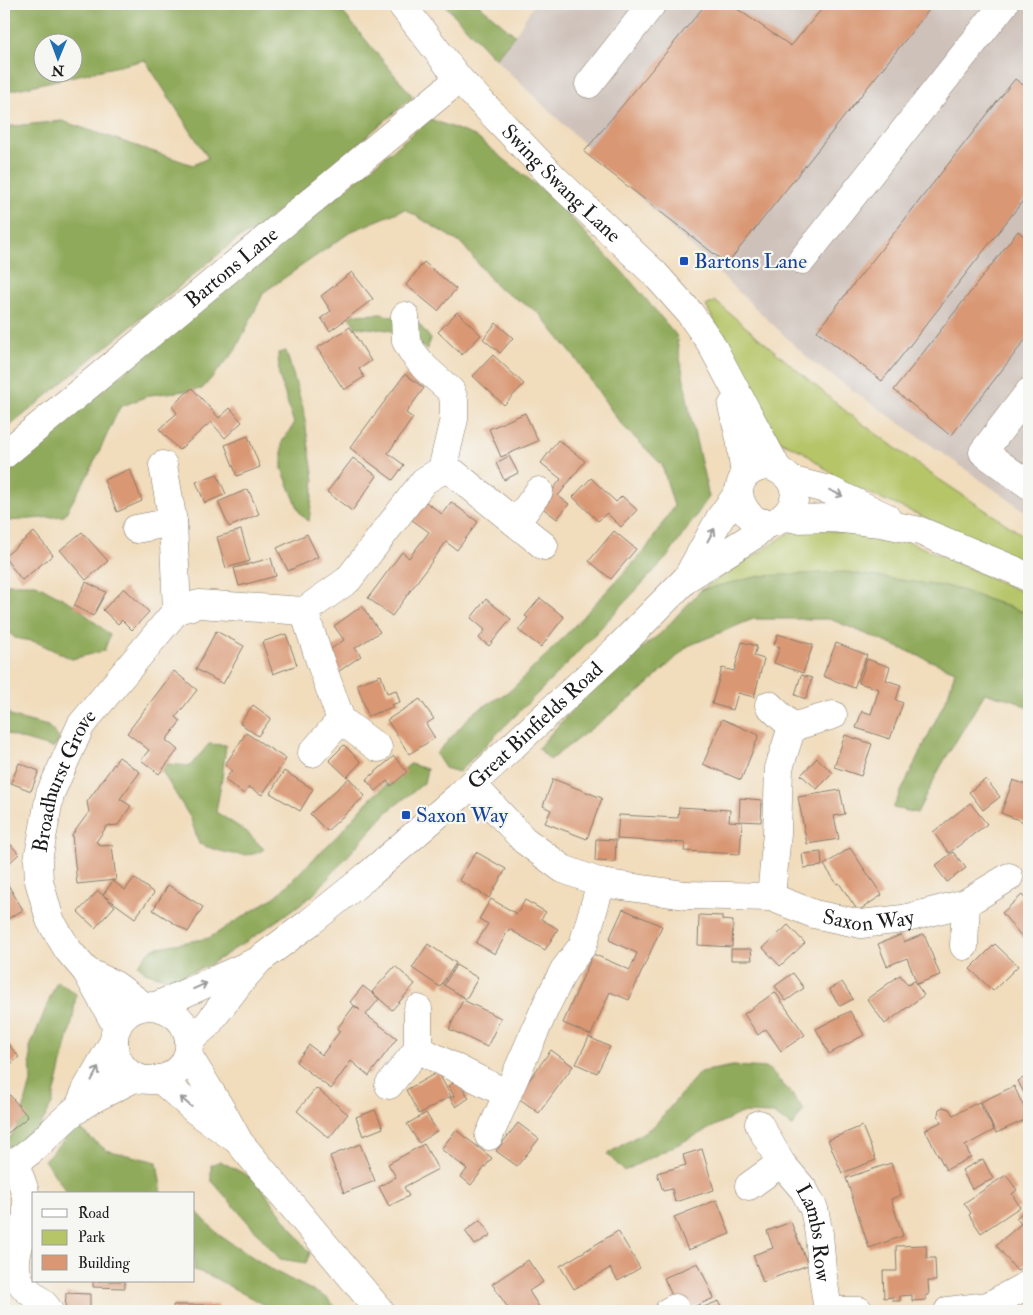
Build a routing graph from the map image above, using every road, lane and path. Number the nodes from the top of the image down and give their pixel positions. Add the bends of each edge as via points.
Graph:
1 (401, 4) edge
2 (652, 4) edge
3 (1004, 4) edge
4 (459, 79) junction
5 (589, 84) dead end
6 (802, 260) dead end
7 (405, 316) dead end
8 (720, 363) junction
9 (1029, 392) edge
10 (4, 455) edge
11 (162, 465) dead end
12 (442, 470) junction
13 (783, 474) junction
14 (742, 484) junction
15 (1029, 485) edge
16 (539, 491) dead end
17 (775, 520) junction
18 (173, 522) junction
19 (516, 522) junction
20 (910, 528) junction
21 (136, 529) dead end
22 (544, 546) dead end
23 (687, 578) junction
24 (1029, 578) edge
25 (177, 610) junction
26 (304, 611) junction
27 (769, 705) dead end
28 (833, 715) dead end
29 (341, 720) junction
30 (792, 727) junction
31 (378, 748) dead end
32 (312, 753) dead end
33 (472, 784) junction
34 (1009, 877) dead end
35 (601, 883) junction
36 (771, 897) junction
37 (966, 903) junction
38 (964, 946) dead end
39 (259, 960) junction
40 (86, 971) junction
41 (150, 1006) junction
42 (418, 1009) dead end
43 (115, 1034) junction
44 (188, 1048) junction
45 (418, 1048) junction
46 (148, 1078) junction
47 (389, 1085) dead end
48 (507, 1094) junction
49 (78, 1109) junction
50 (759, 1124) dead end
51 (489, 1136) dead end
52 (239, 1142) junction
53 (781, 1163) junction
54 (9, 1165) edge
55 (749, 1186) dead end
56 (1029, 1284) edge
57 (49, 1311) edge
58 (380, 1311) edge
59 (828, 1311) edge
60 (859, 1311) edge
61 (948, 1311) edge

1 - 4 street, Swing Swang Lane
2 - 5 street
3 - 6 street
4 - 8 street, Swing Swang Lane via 556,180 655,274 689,312
4 - 10 street, Bartons Lane
7 - 12 street via 406,341 424,368 451,392 454,400 454,419
8 - 13 street, Swing Swang Lane
8 - 14 street, Swing Swang Lane via 740,438
9 - 15 street via 983,452
11 - 18 street
12 - 19 street via 454,473
12 - 26 street via 424,481 348,580
13 - 14 street via 767,466 758,468
13 - 17 street via 793,484 795,494 793,504
13 -> 20 street via 829,490
14 - 17 street via 740,504 746,513 754,519
23 -> 14 street, Great Binfields Road
16 - 19 street
17 - 20 street via 832,518
17 - 23 street, Great Binfields Road
18 - 21 street
18 - 25 street
19 - 22 street
20 - 24 street
23 - 33 street, Great Binfields Road via 616,650
25 - 26 street via 199,604
25 - 40 street, Broadhurst Grove via 82,725 50,794 38,860 39,881 50,920 59,938
26 - 29 street
27 - 30 street
28 - 30 street
29 - 31 street
29 - 32 street
30 - 36 street via 779,768
33 - 35 street, Saxon Way via 524,840 563,869
33 - 39 street, Great Binfields Road via 367,876
34 - 37 street, Saxon Way
35 - 36 street, Saxon Way via 685,895
35 - 48 street via 583,945 549,998
36 - 37 street, Saxon Way via 814,914 861,924 902,919
37 - 38 street
41 -> 39 street, Great Binfields Road
39 - 44 street, Great Binfields Road
40 - 41 street, Broadhurst Grove
40 - 43 street, Broadhurst Grove
41 - 43 street via 121,1018
41 - 44 street via 172,1012 179,1018 187,1031
42 - 45 street
43 - 46 street via 115,1052 125,1070
49 -> 43 street
44 - 46 street via 178,1070
44 - 52 street
45 - 47 street
45 - 48 street
46 - 49 street
52 -> 46 street
48 - 51 street
49 - 54 street
50 - 53 street, Lambs Row
52 - 58 street
53 - 55 street, Lambs Row
53 - 59 street, Lambs Row via 804,1190 814,1209
54 - 57 street via 23,1183 27,1200 16,1262 18,1277
56 - 61 street via 988,1306
59 - 60 street, Lambs Row

